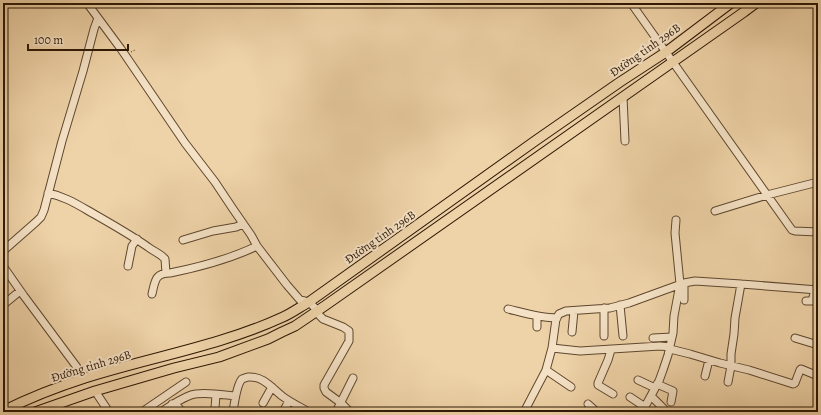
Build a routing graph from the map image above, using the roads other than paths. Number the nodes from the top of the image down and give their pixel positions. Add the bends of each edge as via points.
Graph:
1 (87, 3) edge
2 (631, 3) edge
3 (731, 3) edge
4 (756, 3) edge
5 (98, 18) junction
6 (666, 52) junction
7 (672, 62) junction
8 (623, 97) junction
9 (625, 141) dead end
10 (818, 182) edge
11 (48, 193) junction
12 (767, 195) junction
13 (715, 211) dead end
14 (676, 220) dead end
15 (243, 224) junction
16 (818, 232) edge
17 (137, 239) junction
18 (183, 240) dead end
19 (257, 246) junction
20 (3, 251) edge
21 (128, 266) dead end
22 (4, 269) edge
23 (166, 272) junction
24 (682, 284) junction
25 (741, 284) junction
26 (817, 290) edge
27 (20, 291) junction
28 (152, 294) dead end
29 (684, 300) dead end
30 (806, 301) dead end
31 (309, 302) junction
32 (3, 305) edge
33 (620, 305) junction
34 (508, 308) dead end
35 (604, 308) junction
36 (574, 311) junction
37 (316, 312) junction
38 (537, 316) junction
39 (557, 318) junction
40 (537, 327) dead end
41 (572, 332) dead end
42 (604, 336) dead end
43 (623, 336) dead end
44 (672, 337) junction
45 (653, 338) dead end
46 (795, 338) dead end
47 (818, 346) edge
48 (552, 348) junction
49 (670, 348) junction
50 (611, 350) junction
51 (709, 360) junction
52 (731, 366) junction
53 (546, 370) junction
54 (705, 376) dead end
55 (818, 376) edge
56 (85, 378) junction
57 (353, 378) dead end
58 (638, 380) dead end
59 (186, 382) dead end
60 (728, 382) dead end
61 (656, 386) junction
62 (272, 387) junction
63 (571, 387) dead end
64 (95, 391) junction
65 (613, 394) dead end
66 (216, 395) junction
67 (235, 396) junction
68 (651, 396) junction
69 (630, 397) dead end
70 (289, 401) junction
71 (671, 402) dead end
72 (263, 403) dead end
73 (341, 403) junction
74 (172, 404) junction
75 (588, 404) dead end
76 (215, 408) dead end
77 (644, 410) edge
78 (3, 411) edge
79 (35, 412) edge
80 (109, 412) edge
81 (142, 412) edge
82 (161, 412) edge
83 (182, 412) edge
84 (233, 412) edge
85 (283, 412) edge
86 (309, 412) edge
87 (336, 412) edge
88 (350, 412) edge
89 (524, 412) edge
90 (597, 412) edge
91 (667, 412) edge

1 - 5 street
2 - 6 street
3 - 6 main road, Đường tỉnh 296B
4 - 7 main road, Đường tỉnh 296B
5 - 11 street
5 - 15 street
6 - 7 street
6 - 31 main road, Đường tỉnh 296B via 541,137
7 - 8 main road, Đường tỉnh 296B
7 - 12 street
8 - 9 street
8 - 37 main road, Đường tỉnh 296B
10 - 12 street
11 - 17 street via 70,201
11 - 20 street via 41,217
12 - 13 street
12 - 16 street via 792,230
14 - 24 street via 675,233
15 - 18 street
15 - 19 street
17 - 21 street via 132,246
17 - 23 street via 166,259
19 - 23 street via 212,263
19 - 31 street via 300,300
22 - 27 street
23 - 28 street via 157,277
24 - 25 street via 695,281
24 - 29 street
24 - 33 street
24 - 44 street
25 - 26 street
25 - 52 street via 731,348
26 - 30 street via 812,300
27 - 32 street
27 - 56 street
31 - 37 street
31 - 56 main road, Đường tỉnh 296B via 269,323 216,342
33 - 35 street
33 - 43 street
34 - 38 street
35 - 36 street
35 - 42 street
36 - 39 street via 566,311
36 - 41 street
37 - 64 main road, Đường tỉnh 296B via 268,339 219,357
37 - 73 street via 323,319 349,331 349,341 324,385 326,392
38 - 39 street
38 - 40 street
39 - 48 street
44 - 45 street
44 - 49 street
46 - 47 street
48 - 50 street via 580,351
48 - 53 street
49 - 50 street via 660,346
49 - 51 street
49 - 61 street
50 - 65 street via 598,385
51 - 52 street
51 - 54 street
52 - 55 street via 793,384 800,370
52 - 60 street
53 - 63 street
53 - 89 street
56 - 78 main road, Đường tỉnh 296B
57 - 73 street
58 - 61 street
59 - 81 street
61 - 68 street
61 - 71 street via 673,391
62 - 67 street via 261,379 243,378
62 - 70 street
62 - 72 street
64 - 79 main road, Đường tỉnh 296B
64 - 80 street
66 - 67 street
66 - 74 street via 192,394
66 - 76 street
67 - 84 street
68 - 77 street
68 - 91 street
69 - 77 street
70 - 85 street
70 - 86 street
73 - 87 street
73 - 88 street
74 - 82 street
74 - 83 street
75 - 90 street

